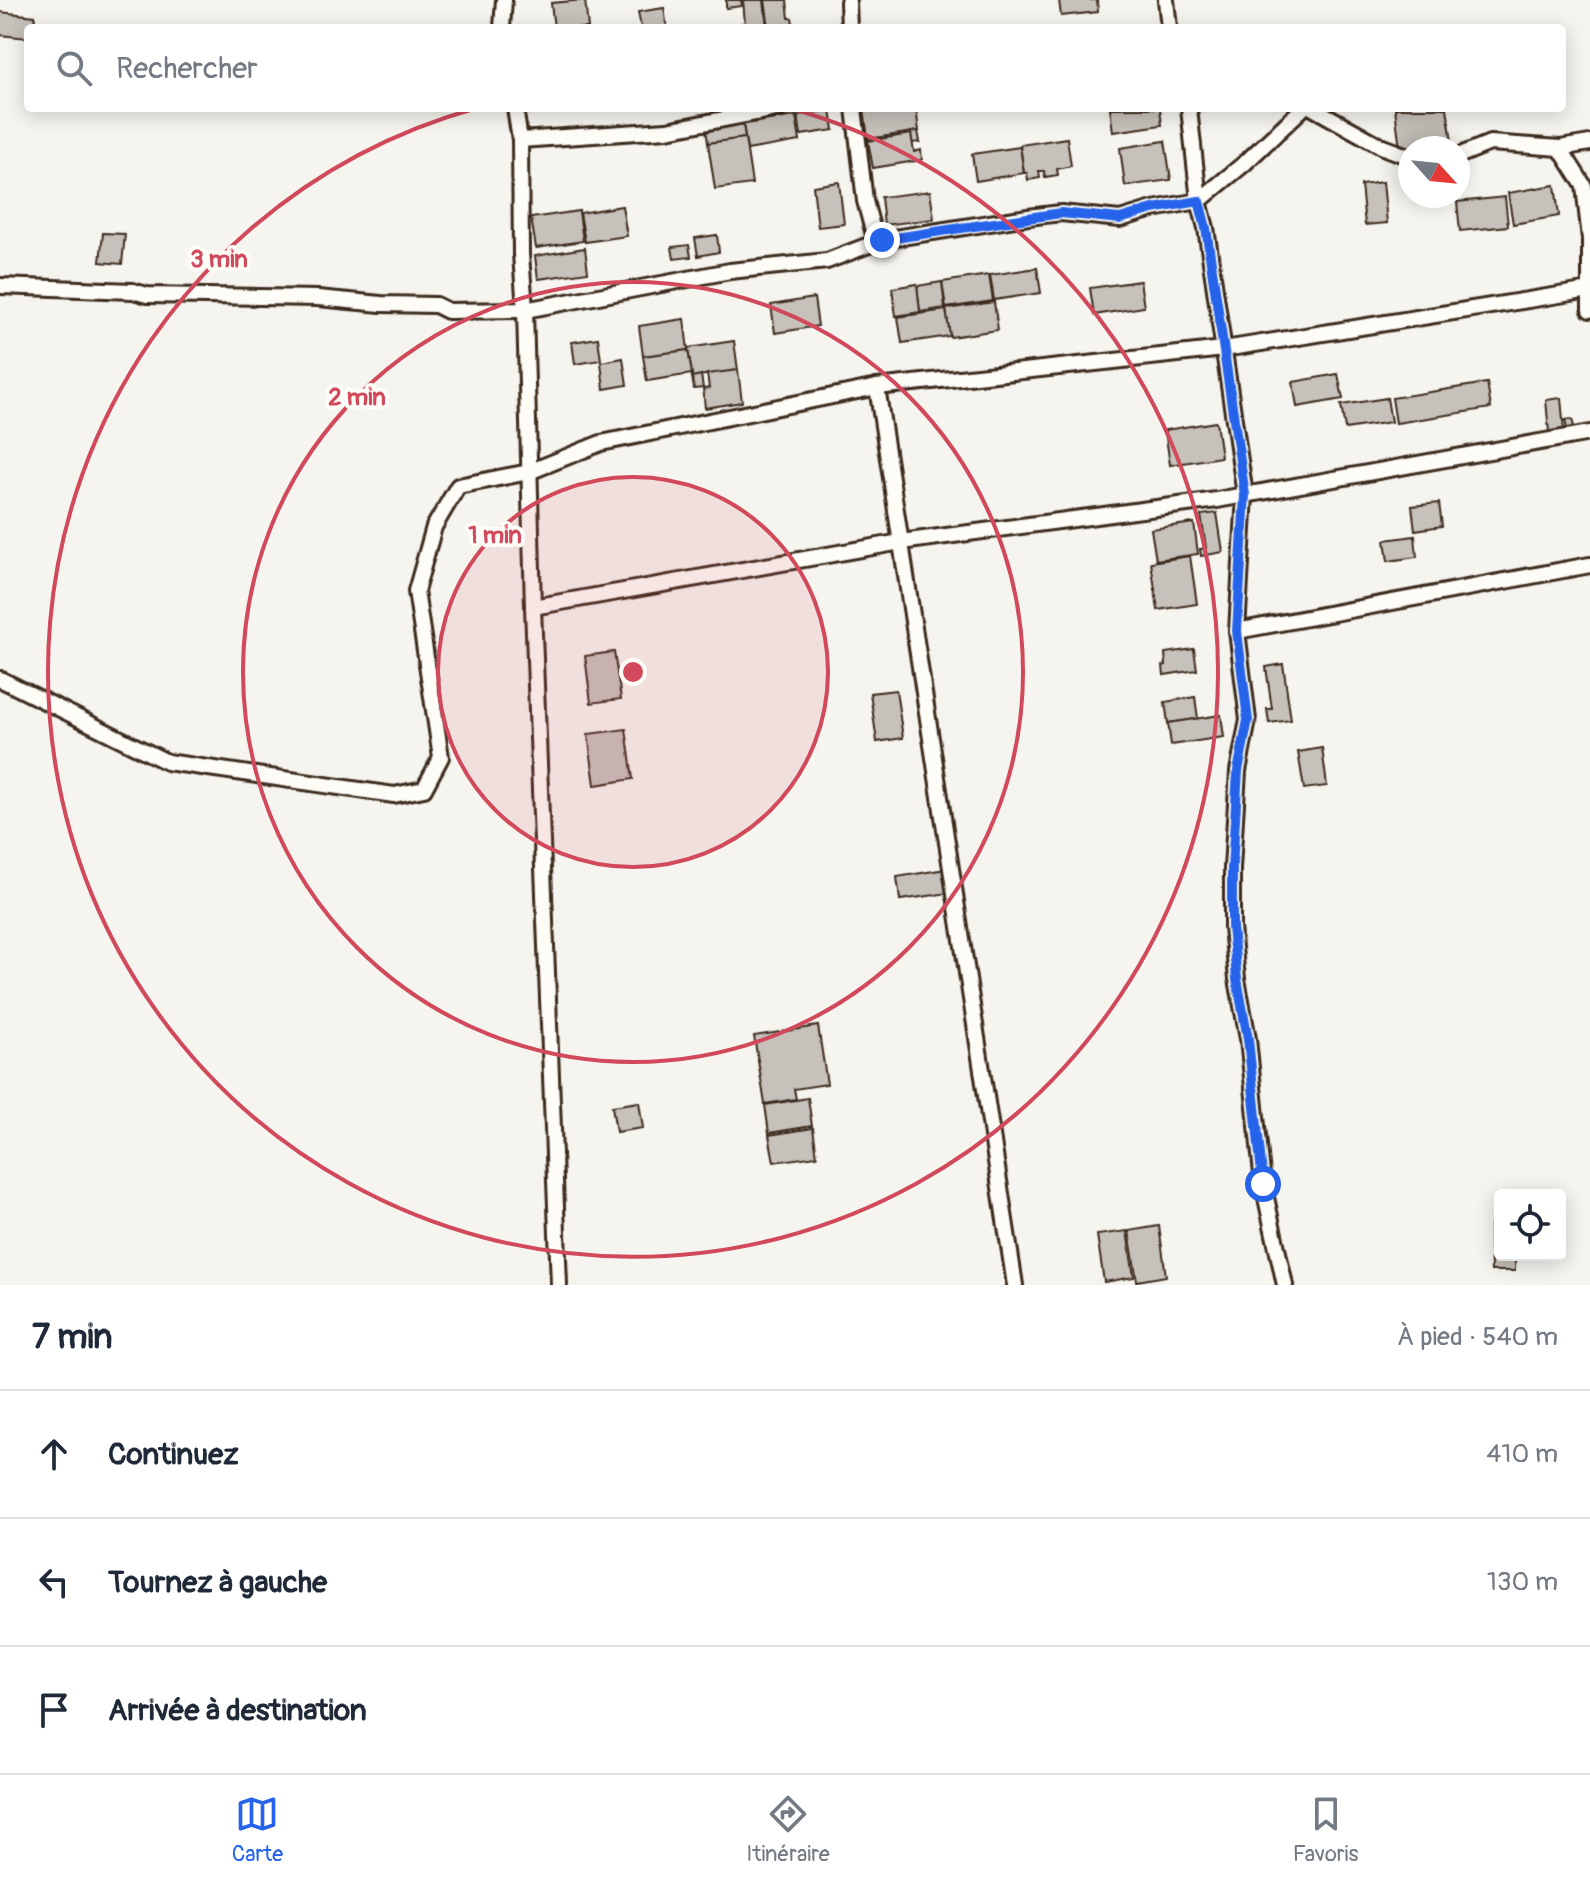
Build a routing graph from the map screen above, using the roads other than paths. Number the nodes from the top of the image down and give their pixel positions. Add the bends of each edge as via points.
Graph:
1 (504, 0) edge
2 (1166, 0) edge
3 (848, 2) dead end
4 (502, 24) edge
5 (849, 24) edge
6 (1169, 24) edge
7 (516, 112) edge
8 (760, 112) edge
9 (854, 112) edge
10 (1189, 112) edge
11 (1299, 112) edge
12 (1320, 112) edge
13 (520, 140) junction
14 (1590, 143) edge
15 (1560, 148) junction
16 (1470, 151) edge
17 (1398, 153) edge
18 (1199, 201) junction
19 (876, 242) junction
20 (0, 286) edge
21 (1589, 290) edge
22 (525, 310) junction
23 (1590, 310) edge
24 (1224, 349) junction
25 (877, 387) junction
26 (1590, 433) edge
27 (529, 472) junction
28 (1245, 495) junction
29 (901, 542) junction
30 (1590, 565) edge
31 (533, 607) junction
32 (1237, 631) junction
33 (0, 679) edge
34 (559, 1285) edge
35 (1015, 1285) edge
36 (1285, 1285) edge

1 - 4 street
2 - 6 street
3 - 5 street
7 - 13 street
8 - 13 street via 667,130
9 - 19 street via 865,201
10 - 18 street
11 - 18 street
12 - 17 street
13 - 22 street
14 - 15 street
15 - 16 street via 1490,143
15 - 21 street via 1584,186
18 - 19 street via 1120,219 1061,213
18 - 24 street
19 - 22 street via 827,261 730,271
20 - 22 street via 318,298 436,305 448,311
21 - 23 street
21 - 24 street
22 - 27 street
24 - 25 street
24 - 28 street
25 - 27 street via 601,443
25 - 29 street
26 - 28 street
27 - 31 street
27 - 33 street via 458,486 434,527 416,591 441,757 424,789 394,795 167,762
28 - 29 street
28 - 32 street
29 - 31 street
29 - 35 street
30 - 32 street
31 - 34 street
32 - 36 street via 1248,720 1238,771 1232,927 1263,1184

